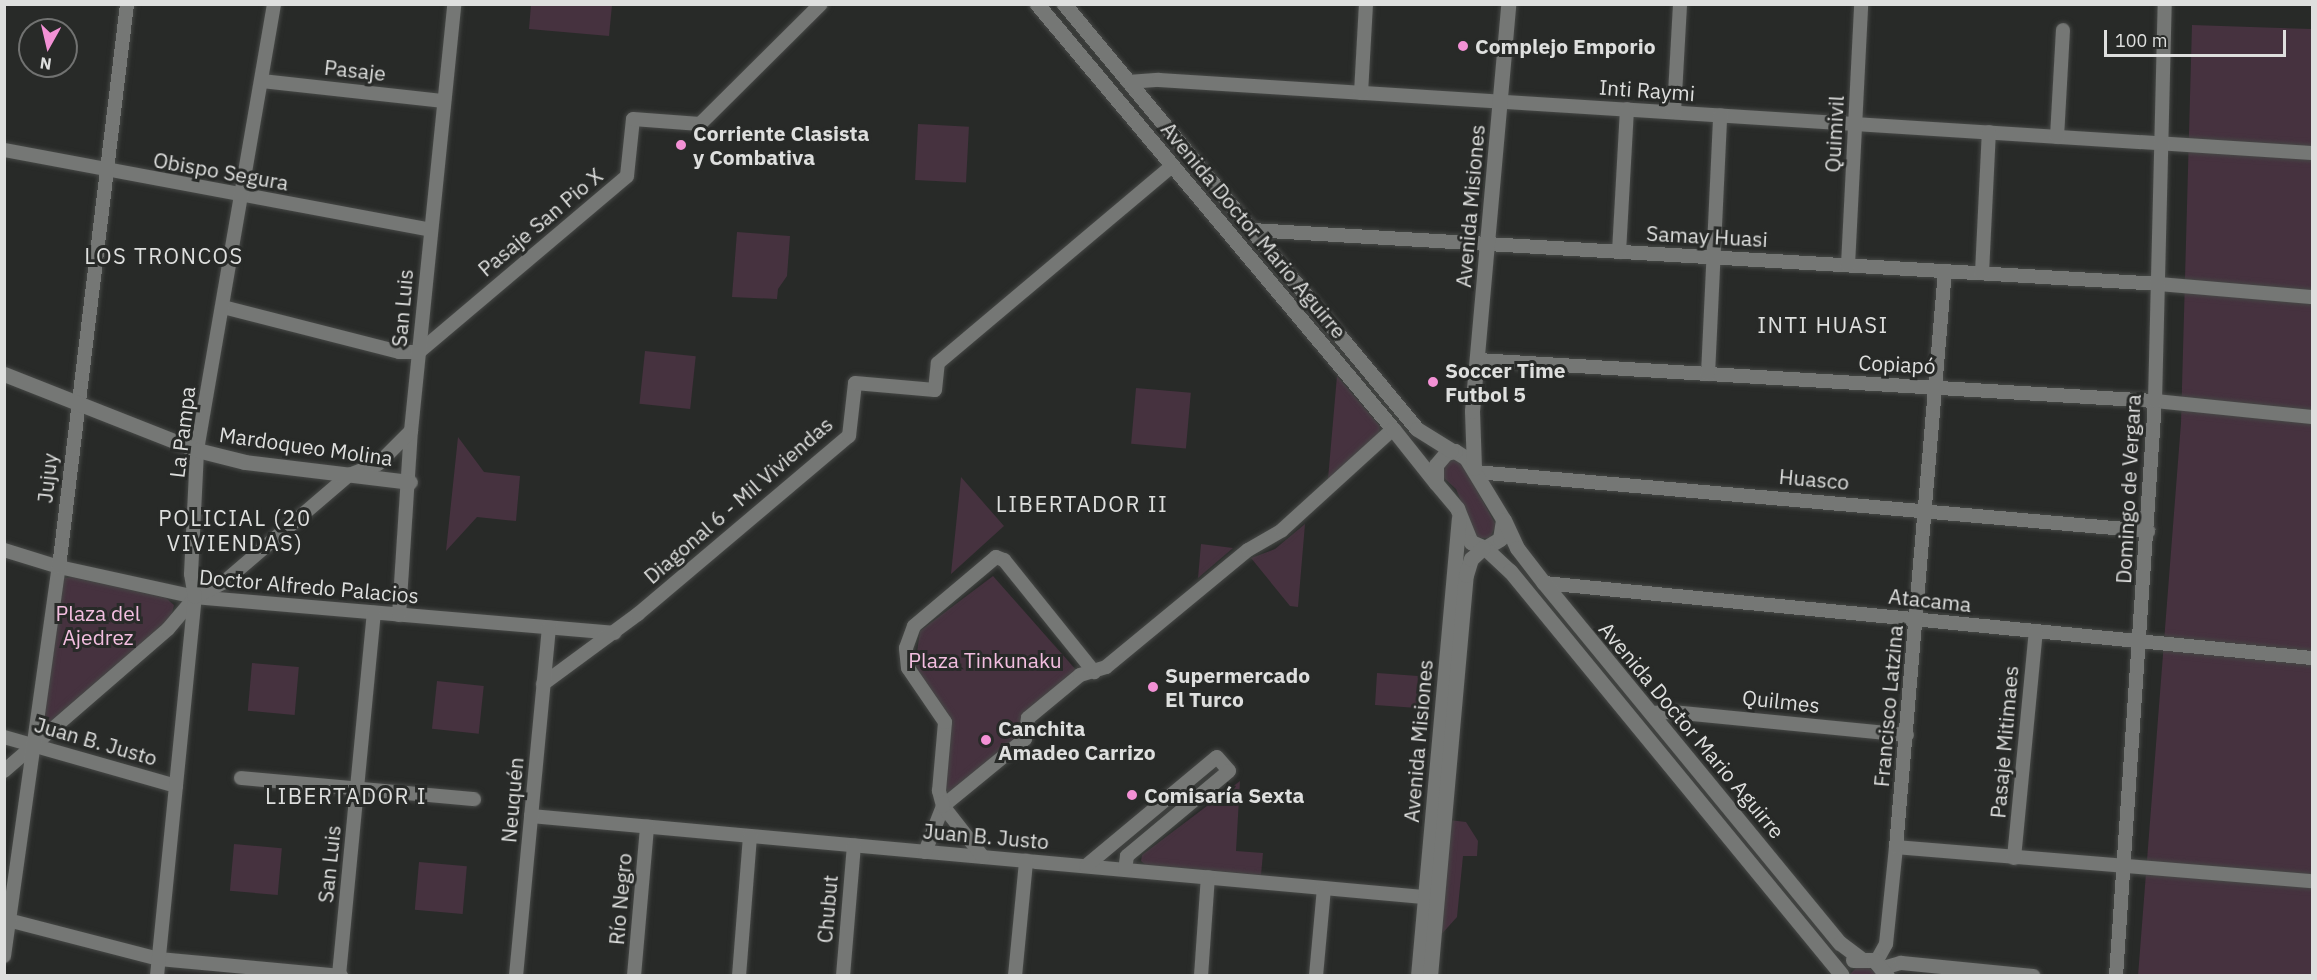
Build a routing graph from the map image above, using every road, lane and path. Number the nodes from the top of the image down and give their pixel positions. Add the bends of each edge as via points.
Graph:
1 (127, 4) edge
2 (274, 4) edge
3 (454, 4) edge
4 (821, 4) edge
5 (1037, 4) edge
6 (1064, 4) edge
7 (1366, 4) edge
8 (1508, 4) edge
9 (1680, 4) edge
10 (1861, 4) edge
11 (2165, 4) edge
12 (2063, 30) dead end
13 (262, 81) junction
14 (1128, 82) junction
15 (1361, 93) junction
16 (444, 101) junction
17 (1501, 101) junction
18 (1627, 109) junction
19 (1674, 112) junction
20 (1720, 115) junction
21 (1855, 124) junction
22 (1989, 132) junction
23 (2057, 137) junction
24 (2162, 143) junction
25 (4, 150) edge
26 (2313, 153) edge
27 (1172, 166) junction
28 (106, 171) junction
29 (242, 196) junction
30 (430, 230) junction
31 (1252, 230) junction
32 (1488, 244) junction
33 (1619, 252) junction
34 (1713, 257) junction
35 (1848, 265) junction
36 (1945, 271) junction
37 (1982, 273) junction
38 (2160, 284) junction
39 (2313, 297) edge
40 (223, 307) junction
41 (419, 352) junction
42 (1478, 360) junction
43 (4, 374) edge
44 (1708, 374) junction
45 (1937, 388) junction
46 (2155, 401) junction
47 (76, 404) junction
48 (1472, 411) junction
49 (2313, 417) edge
50 (1393, 429) junction
51 (411, 431) junction
52 (197, 450) junction
53 (1452, 450) junction
54 (1475, 470) junction
55 (349, 475) junction
56 (410, 482) junction
57 (1436, 483) junction
58 (1459, 510) junction
59 (1927, 511) junction
60 (1503, 519) junction
61 (2148, 531) junction
62 (1484, 548) junction
63 (4, 550) edge
64 (59, 567) junction
65 (1544, 584) junction
66 (195, 597) junction
67 (374, 613) junction
68 (399, 615) junction
69 (1917, 620) junction
70 (549, 628) junction
71 (2036, 631) junction
72 (614, 633) junction
73 (2140, 641) junction
74 (2313, 658) edge
75 (1094, 672) junction
76 (543, 684) junction
77 (1651, 713) junction
78 (1906, 735) junction
79 (4, 737) edge
80 (33, 746) junction
81 (4, 771) edge
82 (241, 778) dead end
83 (176, 786) junction
84 (357, 789) junction
85 (474, 800) dead end
86 (944, 806) junction
87 (531, 816) junction
88 (647, 826) junction
89 (750, 836) junction
90 (854, 845) junction
91 (1896, 847) junction
92 (926, 852) junction
93 (983, 857) junction
94 (2014, 858) junction
95 (1026, 861) junction
96 (1086, 866) junction
97 (2123, 868) junction
98 (1125, 870) junction
99 (1208, 877) junction
100 (2313, 881) edge
101 (1324, 888) junction
102 (1431, 897) junction
103 (7, 919) edge
104 (4, 956) edge
105 (159, 959) junction
106 (1877, 966) edge
107 (157, 975) edge
108 (340, 975) edge
109 (516, 975) edge
110 (634, 975) edge
111 (739, 975) edge
112 (843, 975) edge
113 (1015, 975) edge
114 (1201, 975) edge
115 (1316, 975) edge
116 (1418, 975) edge
117 (1430, 975) edge
118 (1841, 975) edge
119 (2033, 975) edge
120 (2116, 975) edge

1 - 28 street, Jujuy
2 - 13 street, La Pampa
3 - 16 street, San Luis
4 - 41 street, Pasaje San Pio X via 700,124 633,119 627,176
5 - 27 main road, Avenida Doctor Mario Aguirre
6 - 14 main road, Avenida Doctor Mario Aguirre
7 - 15 street
8 - 17 main road, Avenida Misiones
9 - 19 street
10 - 21 street, Quimivil
11 - 24 street, Domingo de Vergara
12 - 23 street
13 - 16 street, Pasaje
13 - 29 street, La Pampa
14 - 15 street, Inti Raymi via 1159,80
14 - 31 main road, Avenida Doctor Mario Aguirre
15 - 17 street, Inti Raymi
16 - 30 street, San Luis
17 - 18 street, Inti Raymi
17 - 32 main road, Avenida Misiones
18 - 19 street, Inti Raymi
18 - 33 street
19 - 20 street, Inti Raymi
20 - 21 street, Inti Raymi
20 - 34 street
21 - 22 street, Inti Raymi
21 - 35 street, Quimivil
22 - 23 street, Inti Raymi
22 - 37 street
23 - 24 street, Inti Raymi
24 - 26 street, Inti Raymi
24 - 38 street, Domingo de Vergara
25 - 28 street, Obispo Segura
27 - 50 main road, Avenida Doctor Mario Aguirre
27 - 72 street, Diagonal 6 - Mil Viviendas via 938,363 935,390 855,383 849,436
28 - 29 street, Obispo Segura
28 - 47 street, Jujuy
29 - 30 street, Obispo Segura
29 - 40 street, La Pampa
30 - 41 street, San Luis
31 - 32 street, Samay Huasi
31 - 53 main road, Avenida Doctor Mario Aguirre via 1417,429
32 - 33 street, Samay Huasi
32 - 42 main road, Avenida Misiones
33 - 34 street, Samay Huasi
34 - 35 street, Samay Huasi
34 - 44 street
35 - 36 street, Samay Huasi
36 - 37 street, Samay Huasi
36 - 45 street, Francisco Latzina
37 - 38 street, Samay Huasi
38 - 39 street, Samay Huasi
38 - 46 street, Domingo de Vergara
40 - 41 street via 399,352
40 - 52 street, La Pampa
41 - 51 street, San Luis
42 - 44 street, Copiapó
42 - 48 main road, Avenida Misiones
43 - 47 main road, Mardoqueo Molina
44 - 45 street, Copiapó
45 - 46 street, Copiapó
45 - 59 street, Francisco Latzina
46 - 49 street, Copiapó
46 - 61 street, Domingo de Vergara
47 - 52 main road, Mardoqueo Molina
47 - 64 street, Jujuy
48 - 53 main road, Avenida Misiones via 1461,440
48 - 54 main road, Avenida Misiones
50 - 57 main road, Avenida Doctor Mario Aguirre
50 - 75 street via 1282,530 1248,550 1106,668
51 - 55 street via 378,464
51 - 56 street, San Luis
52 - 55 main road, Mardoqueo Molina via 245,462
52 - 66 street, La Pampa via 191,574
53 - 54 main road, Avenida Doctor Mario Aguirre via 1462,454
53 - 57 main road, Avenida Misiones via 1436,465
54 - 59 street, Huasco
54 - 60 main road, Avenida Doctor Mario Aguirre
55 - 56 main road, Mardoqueo Molina
55 - 66 street via 224,582
56 - 68 street, San Luis
57 - 58 main road, Avenida Doctor Mario Aguirre
58 - 62 main road, Avenida Doctor Mario Aguirre via 1468,537
58 - 102 main road, Avenida Misiones
59 - 61 street, Huasco
59 - 69 street, Francisco Latzina
60 - 62 main road, Avenida Misiones via 1500,539
60 - 65 main road, Avenida Doctor Mario Aguirre via 1517,548
61 - 73 street, Domingo de Vergara
62 - 102 main road, Avenida Misiones via 1471,559 1466,574
62 - 118 main road, Avenida Doctor Mario Aguirre via 1510,571
63 - 64 street, Doctor Alfredo Palacios
64 - 66 street, Doctor Alfredo Palacios
64 - 80 street, Jujuy
65 - 69 street, Atacama
65 - 77 main road, Avenida Doctor Mario Aguirre
66 - 67 street, Doctor Alfredo Palacios
66 - 80 street via 168,629
66 - 83 street, La Pampa
67 - 68 street, Doctor Alfredo Palacios
67 - 84 street, San Luis
68 - 70 street, Doctor Alfredo Palacios
69 - 71 street, Atacama
69 - 78 street, Francisco Latzina
70 - 72 street, Doctor Alfredo Palacios
70 - 76 street, Neuquén
71 - 73 street, Atacama
71 - 94 street, Pasaje Mitimaes
72 - 76 street, Diagonal 6 - Mil Viviendas
73 - 74 street, Atacama
73 - 97 street, Domingo de Vergara
75 - 86 street via 1080,675 1028,718 1025,739
75 - 86 street via 1004,560 996,557 914,626 906,648 908,668 945,722 939,792
76 - 87 street, Neuquén
77 - 78 street, Quilmes
77 - 106 main road, Avenida Doctor Mario Aguirre via 1847,950
78 - 91 street, Francisco Latzina
79 - 80 street, Juan B. Justo
80 - 81 street
80 - 83 street, Juan B. Justo
80 - 103 street, Jujuy
82 - 84 street
83 - 105 street, La Pampa
84 - 85 street
84 - 108 street, San Luis
86 - 92 street
86 - 93 street
87 - 88 street, Juan B. Justo
87 - 109 street, Neuquén
88 - 89 street, Juan B. Justo
88 - 110 street, Río Negro
89 - 90 street, Juan B. Justo
89 - 111 street
90 - 92 street, Juan B. Justo
90 - 112 street, Chubut
91 - 94 street
91 - 106 street, Francisco Latzina via 1886,944
92 - 93 street, Juan B. Justo
93 - 95 street, Juan B. Justo
94 - 97 street
95 - 96 street, Juan B. Justo
95 - 113 street
96 - 98 street, Juan B. Justo
96 - 98 street via 1217,757 1229,771 1127,856
97 - 100 street
97 - 120 street, Domingo de Vergara
98 - 99 street, Juan B. Justo
99 - 101 street, Juan B. Justo
99 - 114 street
101 - 102 street, Juan B. Justo
101 - 115 street
102 - 116 main road, Avenida Misiones
102 - 117 main road, Avenida Misiones
103 - 104 street, Jujuy
103 - 105 street
105 - 107 street, La Pampa
105 - 108 street
106 - 118 main road via 1848,963
106 - 119 street via 1901,963

